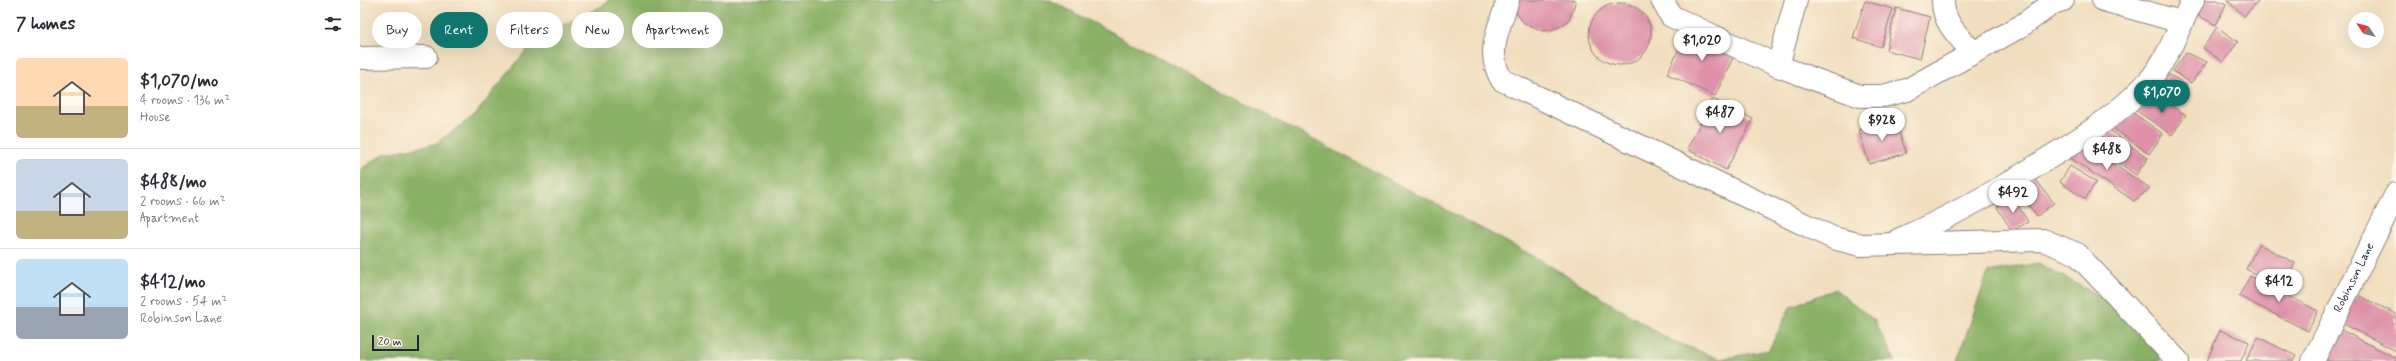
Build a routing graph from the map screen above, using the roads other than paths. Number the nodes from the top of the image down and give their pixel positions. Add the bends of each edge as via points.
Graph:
1 (1508, 0) edge
2 (1662, 0) edge
3 (1796, 0) edge
4 (1943, 0) edge
5 (2063, 0) edge
6 (2103, 0) edge
7 (2193, 0) edge
8 (2181, 22) junction
9 (1973, 52) junction
10 (426, 57) dead end
11 (360, 58) edge
12 (1778, 66) junction
13 (2396, 194) edge
14 (1890, 244) junction
15 (2178, 361) edge
16 (2313, 361) edge

1 - 14 street via 1493,50 1494,68 1502,80 1832,238 1861,245
2 - 12 street via 1671,16
3 - 12 street
4 - 9 street via 1945,17
5 - 9 street via 2053,3 2022,26
6 - 8 street
7 - 8 street
8 - 14 street via 2168,55 2148,82 2096,129 1948,218
9 - 12 street via 1907,90 1883,96 1860,96
10 - 11 street
13 - 16 street, Robinson Lane
14 - 15 street via 2043,240 2077,254

